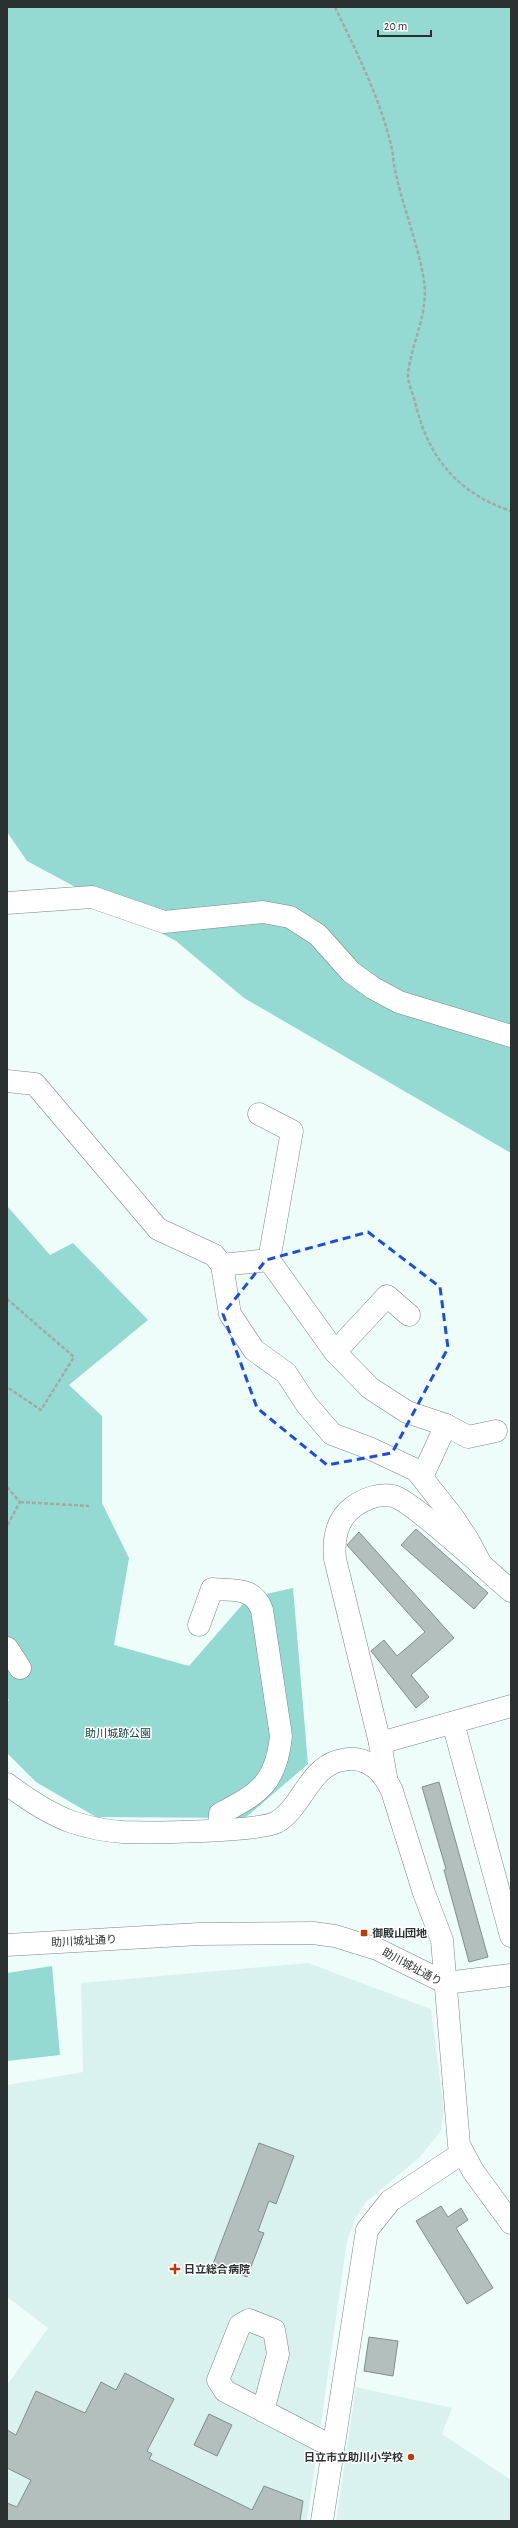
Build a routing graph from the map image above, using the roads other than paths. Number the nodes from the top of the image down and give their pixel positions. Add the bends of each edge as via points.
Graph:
1 (7, 903) edge
2 (511, 1036) edge
3 (7, 1081) edge
4 (259, 1114) dead end
5 (269, 1260) junction
6 (222, 1265) junction
7 (409, 1315) dead end
8 (336, 1352) junction
9 (446, 1425) junction
10 (496, 1431) dead end
11 (422, 1477) junction
12 (482, 1566) junction
13 (511, 1591) edge
14 (199, 1624) dead end
15 (7, 1648) edge
16 (20, 1668) dead end
17 (511, 1706) edge
18 (453, 1723) junction
19 (380, 1743) junction
20 (386, 1777) junction
21 (7, 1784) edge
22 (219, 1829) junction
23 (511, 1936) edge
24 (7, 1945) edge
25 (511, 1975) edge
26 (446, 1983) junction
27 (462, 2153) junction
28 (511, 2223) edge
29 (263, 2411) dead end
30 (333, 2447) junction
31 (322, 2521) edge

1 - 2 street via 92,897 164,922 263,912 290,917 318,935 351,972 399,1002
3 - 6 street via 35,1084 158,1229 214,1254
4 - 5 street via 292,1132
5 - 6 street
5 - 8 street
6 - 11 street via 230,1314 254,1350 286,1373 307,1405 332,1434 416,1470
7 - 8 street via 388,1296
8 - 9 street via 370,1388 407,1412
9 - 10 street via 468,1437
9 - 11 street
11 - 12 street via 453,1517
12 - 13 street
12 - 19 street via 413,1508 394,1496 377,1496 361,1502 348,1512 338,1526 334,1542 334,1559
14 - 22 street via 212,1589 248,1592 258,1600 262,1610 281,1736 280,1752 266,1784 260,1792 220,1814
15 - 16 street
17 - 18 street
18 - 19 street
18 - 23 street
19 - 20 street
20 - 22 street via 377,1767 363,1760 349,1758 337,1761 324,1768 312,1780 286,1814 276,1822 254,1827
20 - 26 street via 424,1893 438,1925
21 - 22 street via 27,1799 73,1822 122,1832
24 - 26 street, 助川城址通り via 228,1933 313,1932 377,1949
25 - 26 street
26 - 27 street, 助川城址通り via 458,2135
27 - 28 street, 助川城址通り
27 - 30 street via 390,2201 368,2230
29 - 30 street
30 - 31 street

